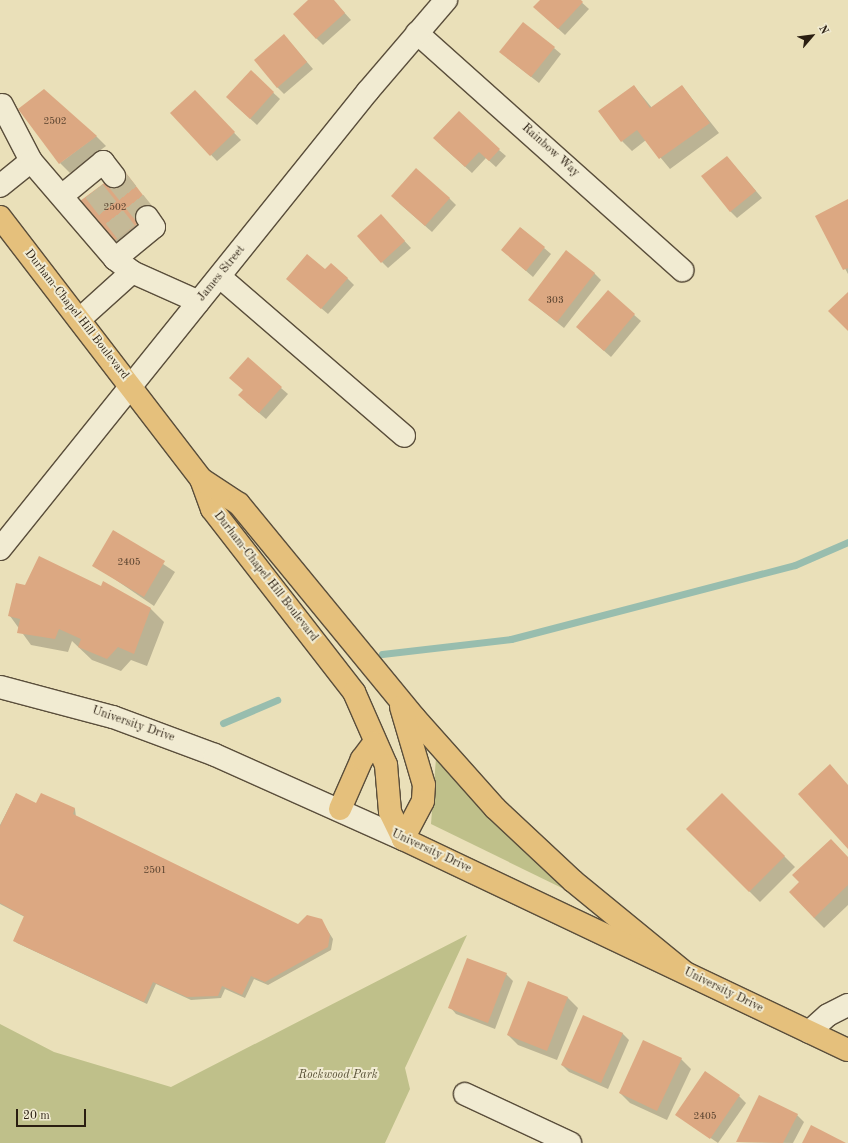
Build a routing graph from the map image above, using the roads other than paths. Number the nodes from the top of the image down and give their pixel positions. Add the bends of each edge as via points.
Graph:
1 (446, 0) edge
2 (417, 33) junction
3 (2, 105) dead end
4 (31, 161) junction
5 (114, 176) tunnel mouth
6 (0, 186) edge
7 (63, 195) junction
8 (0, 217) edge
9 (147, 217) tunnel mouth
10 (115, 259) junction
11 (682, 270) dead end
12 (132, 272) junction
13 (220, 277) junction
14 (199, 302) junction
15 (80, 319) junction
16 (132, 386) junction
17 (404, 436) dead end
18 (201, 479) junction
19 (0, 549) edge
20 (0, 687) edge
21 (398, 698) junction
22 (374, 743) junction
23 (340, 810) junction
24 (403, 839) junction
25 (684, 972) junction
26 (848, 1005) edge
27 (809, 1032) junction
28 (848, 1050) edge
29 (465, 1094) dead end
30 (570, 1143) edge

1 - 2 street, James Street
2 - 11 street, Rainbow Way
2 - 13 street, James Street
3 - 4 street
4 - 6 street
4 - 7 street
5 - 7 street via 104,162 89,185
7 - 10 street
8 - 15 main road, Durham-Chapel Hill Boulevard
9 - 10 street via 154,227 131,237
10 - 12 street
12 - 14 street
12 - 15 street
13 - 14 street, James Street
13 - 17 street
14 - 16 street, James Street
15 - 16 main road, Durham-Chapel Hill Boulevard
16 - 18 main road, Durham-Chapel Hill Boulevard
16 - 19 street, James Street
18 - 21 main road via 239,504
18 - 22 main road, Durham-Chapel Hill Boulevard via 212,509 354,692 368,716
20 - 23 street, University Drive via 113,717 215,755
21 - 24 main road via 424,785 422,801
21 - 25 main road via 461,772 532,844
22 - 23 main road via 362,759
22 - 24 main road, Durham-Chapel Hill Boulevard via 386,765 390,812
23 - 24 street, University Drive
24 - 25 main road, University Drive
25 - 27 main road, University Drive
26 - 27 street via 828,1015
27 - 28 main road, University Drive
29 - 30 street

